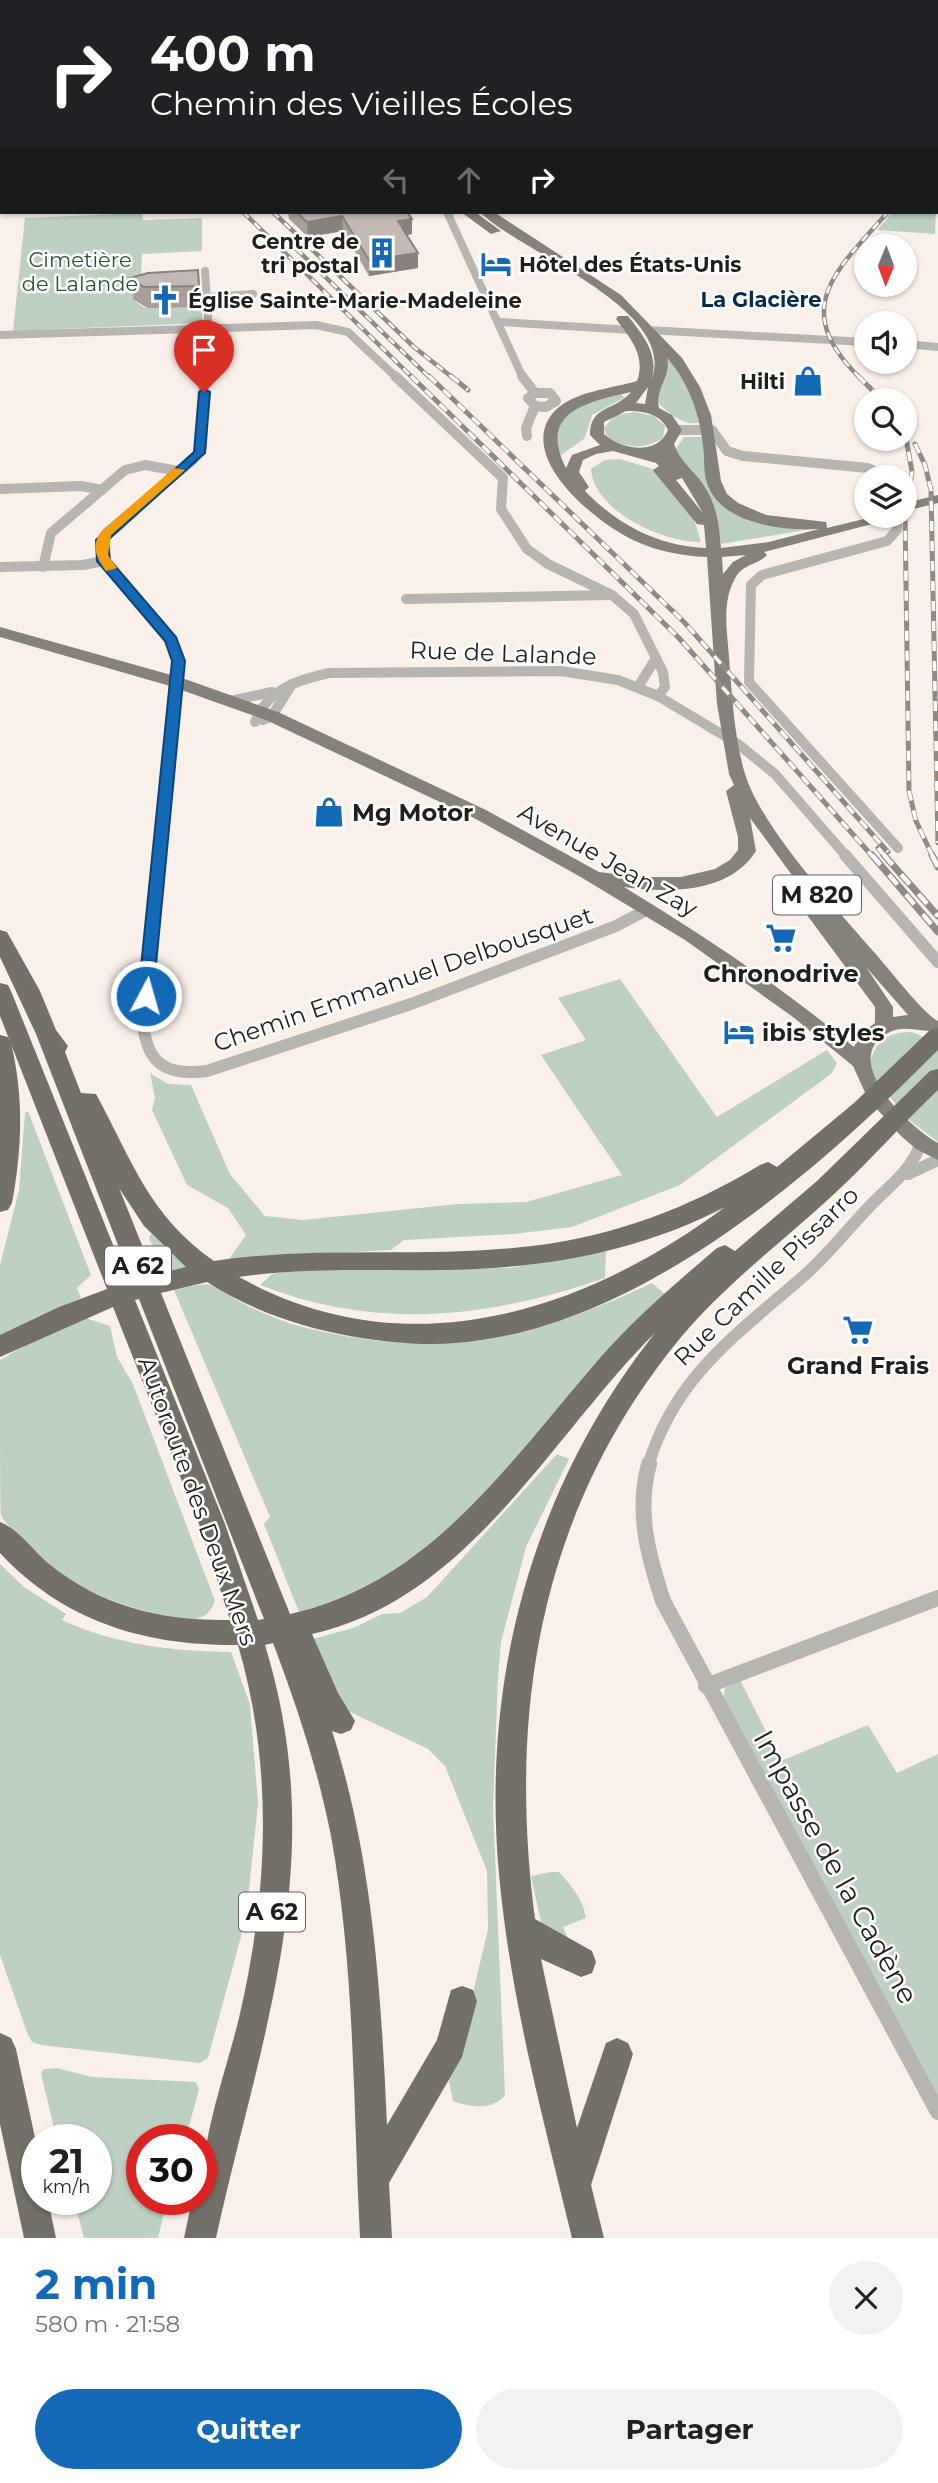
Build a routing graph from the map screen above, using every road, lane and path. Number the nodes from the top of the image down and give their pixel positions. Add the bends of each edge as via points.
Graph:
1 (448, 214) edge
2 (470, 214) edge
3 (477, 214) edge
4 (489, 214) edge
5 (515, 240) junction
6 (467, 251) joint
7 (205, 271) dead end
8 (253, 294) dead end
9 (208, 298) junction
10 (500, 322) junction
11 (206, 326) junction
12 (632, 330) junction
13 (690, 333) junction
14 (0, 335) edge
15 (652, 335) junction
16 (854, 341) edge
17 (917, 345) edge
18 (938, 347) edge
19 (669, 354) junction
20 (643, 384) junction
21 (535, 393) junction
22 (535, 406) junction
23 (625, 407) junction
24 (653, 410) junction
25 (676, 430) junction
26 (708, 430) junction
27 (597, 435) junction
28 (527, 436) dead end
29 (667, 444) junction
30 (613, 447) junction
31 (640, 452) junction
32 (559, 467) junction
33 (854, 467) edge
34 (178, 471) junction
35 (0, 489) edge
36 (102, 490) junction
37 (938, 499) edge
38 (917, 504) edge
39 (938, 506) edge
40 (607, 511) junction
41 (917, 511) edge
42 (854, 520) edge
43 (854, 523) edge
44 (854, 524) edge
45 (854, 525) edge
46 (895, 528) edge
47 (707, 531) junction
48 (104, 561) junction
49 (0, 567) edge
50 (43, 567) junction
51 (612, 595) junction
52 (405, 599) dead end
53 (714, 624) junction
54 (0, 632) edge
55 (0, 641) edge
56 (656, 657) junction
57 (292, 684) junction
58 (176, 687) junction
59 (638, 687) junction
60 (275, 691) junction
61 (658, 696) junction
62 (230, 701) junction
63 (262, 716) junction
64 (727, 749) junction
65 (734, 791) junction
66 (898, 848) dead end
67 (586, 872) junction
68 (665, 884) junction
69 (648, 909) junction
70 (0, 937) edge
71 (938, 962) edge
72 (0, 991) edge
73 (800, 1012) junction
74 (878, 1029) junction
75 (934, 1029) edge
76 (47, 1034) junction
77 (0, 1042) edge
78 (859, 1061) junction
79 (938, 1077) edge
80 (852, 1117) junction
81 (872, 1139) junction
82 (930, 1147) edge
83 (938, 1160) edge
84 (899, 1179) junction
85 (0, 1203) edge
86 (0, 1348) edge
87 (229, 1497) junction
88 (0, 1534) edge
89 (938, 1598) edge
90 (706, 1686) junction
91 (341, 1721) dead end
92 (522, 1928) junction
93 (581, 1962) dead end
94 (462, 2001) dead end
95 (0, 2049) edge
96 (617, 2054) dead end
97 (938, 2112) edge
98 (373, 2180) junction
99 (575, 2185) junction
100 (40, 2238) edge
101 (200, 2238) edge
102 (376, 2238) edge
103 (588, 2238) edge

1 - 6 street
2 - 5 main road
3 - 5 main road
4 - 15 main road via 602,286
5 - 12 main road via 584,285
6 - 10 street
7 - 9 street
8 - 9 street
9 - 11 street
10 - 12 street
10 - 21 street via 527,386
11 - 14 street
11 - 34 street via 202,447
11 - 51 street via 316,325 348,332 503,478 501,509 527,549
12 - 20 main road via 649,362
13 - 15 street
13 - 16 street
13 - 19 street via 673,339
15 - 19 main road
15 - 24 main road via 662,362 650,399
17 - 18 street
19 - 26 main road via 697,395
20 - 23 main road
20 - 32 main road via 573,405 556,418 550,446
21 - 22 street via 528,398
21 - 22 street via 551,393 556,401 551,406
22 - 28 street
23 - 24 main road
23 - 27 main road via 597,421
24 - 25 main road via 669,418
25 - 26 street
25 - 29 main road
26 - 33 street via 716,433 727,451 743,456
26 - 42 main road via 716,487 739,509 791,526
27 - 30 main road
27 - 32 main road via 565,456
29 - 31 main road
29 - 47 main road, M 820 via 671,456 706,500
30 - 31 main road
30 - 40 main road via 583,454 572,468 584,489
31 - 47 main road, M 820 via 661,460 677,476 694,497
32 - 44 main road via 613,524 676,549 756,550
34 - 36 street via 134,466
34 - 48 street via 106,533 101,546
35 - 36 street via 81,486
36 - 50 street via 51,533
37 - 38 main road
39 - 41 main road
40 - 43 main road via 658,538 713,548 759,544
40 - 47 main road via 584,470 594,459 612,456 658,468
45 - 53 main road via 743,560 728,574
46 - 66 street via 887,541 771,572 751,584 749,682
47 - 53 main road, M 820
48 - 50 street
48 - 58 street via 171,640 178,661
49 - 50 street
51 - 52 street
51 - 56 street via 634,614
53 - 64 main road, M 820
54 - 58 main road, Avenue Jean Zay
55 - 58 main road, Avenue Jean Zay
56 - 59 street
56 - 61 street via 665,681
57 - 59 street, Rue de Lalande via 356,671 561,671 603,676
57 - 60 street, Rue de Lalande
57 - 63 street
58 - 62 main road, Avenue Jean Zay
58 - 63 main road, Avenue Jean Zay
58 - 69 street, Chemin Emmanuel Delbousquet via 143,1023 149,1053 169,1070 207,1071 345,1026 605,931
59 - 61 street, Rue de Lalande
60 - 62 street, Rue de Lalande
60 - 63 street, Rue de Lalande
61 - 71 street, Rue de Lalande via 738,744 775,774
62 - 63 main road, Avenue Jean Zay
63 - 67 main road, Avenue Jean Zay via 480,814
64 - 65 main road, M 820
64 - 75 main road, M 820 via 753,809 773,840 848,934
65 - 68 main road via 747,837 743,859 716,875
65 - 74 main road, M 820 via 758,835 875,991 884,1007
67 - 68 main road via 619,881
67 - 69 main road, Avenue Jean Zay
68 - 69 main road via 648,899
69 - 73 main road, Avenue Jean Zay
70 - 76 highway, A 62
72 - 101 highway, Autoroute des Deux Mers / A 62 via 234,1584 269,1716 279,1848 270,1929
73 - 74 main road, Avenue Jean Zay via 845,1030
73 - 78 main road, Avenue Jean Zay
74 - 75 main road via 911,1022
74 - 78 main road via 861,1046
75 - 80 highway
76 - 80 highway via 74,1068 135,1195 163,1231 201,1264 241,1289 301,1315 365,1330 430,1334 489,1329 598,1298 696,1242
76 - 87 highway, Autoroute des Deux Mers / A 62
77 - 85 highway via 10,1106
78 - 82 main road via 876,1094
79 - 81 highway
80 - 86 highway via 713,1204 652,1230 602,1243 494,1259 284,1263 205,1274 125,1294 53,1319
81 - 88 highway via 829,1167 644,1327 480,1518 439,1557 392,1590 349,1610 273,1631 232,1635 176,1632 99,1610 66,1593 19,1556
81 - 92 highway via 840,1174 696,1303 623,1395 575,1480 532,1596 515,1699 511,1787 514,1871
82 - 84 street, Rue Camille Pissarro
83 - 84 street, Rue Camille Pissarro
84 - 90 street, Rue Camille Pissarro via 807,1273 705,1361 663,1420 642,1493 644,1534 663,1601
87 - 91 highway
87 - 98 highway, Autoroute des Deux Mers / A 62 via 323,1749 344,1831 365,1978
89 - 90 street
90 - 97 street, Impasse de la Cadène
92 - 93 highway
92 - 99 highway
94 - 98 highway via 451,2046
95 - 100 highway
96 - 99 highway
98 - 102 highway, Autoroute des Deux Mers / A 62
99 - 103 highway

